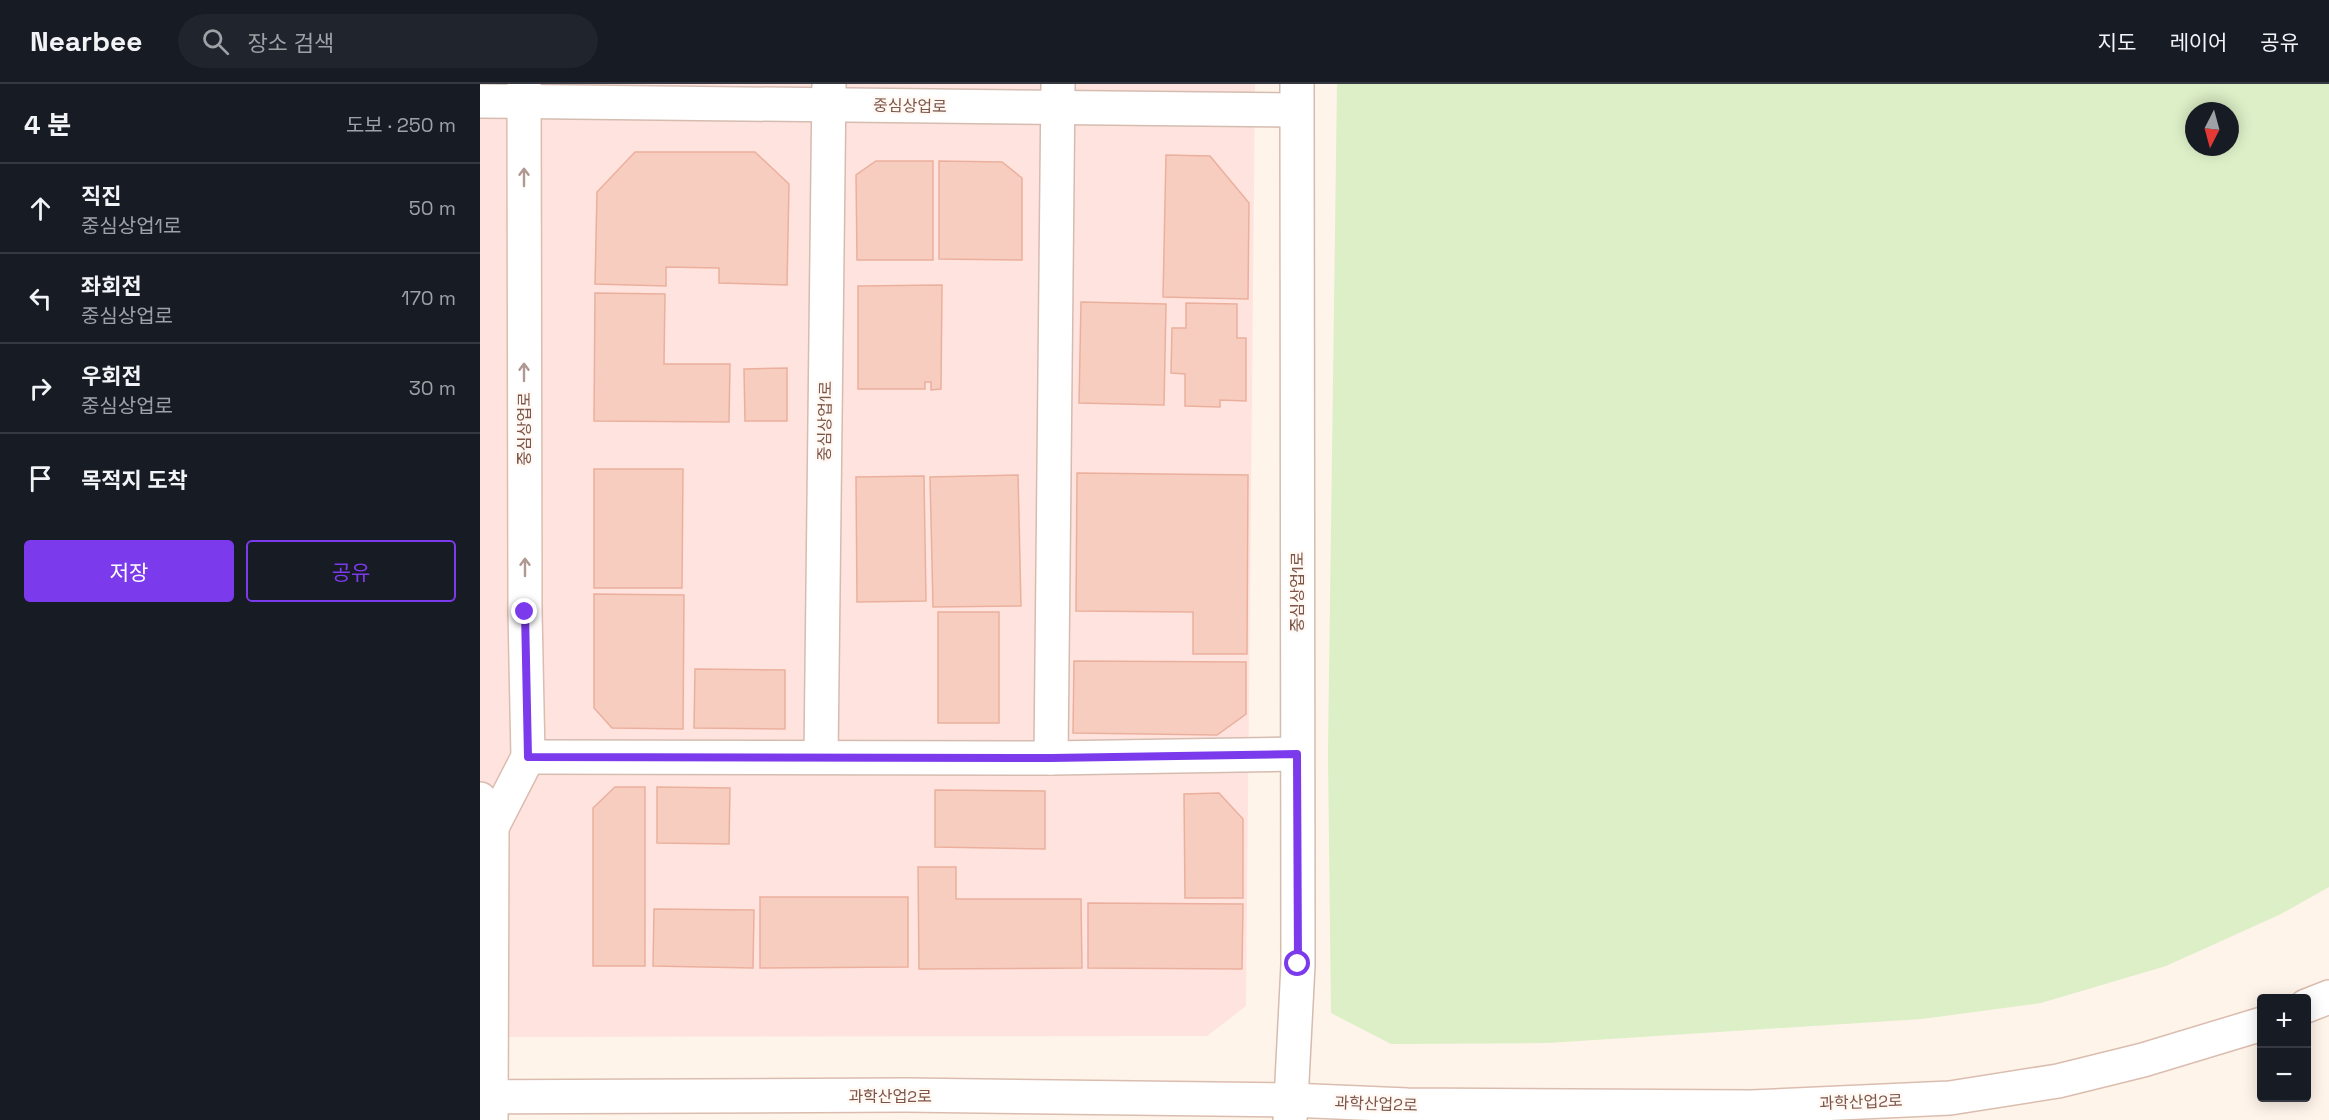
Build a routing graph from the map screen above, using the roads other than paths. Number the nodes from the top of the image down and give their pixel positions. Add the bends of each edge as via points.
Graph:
1 (524, 93) edge
2 (829, 94) edge
3 (1058, 96) edge
4 (1297, 97) edge
5 (480, 102) edge
6 (1297, 754) junction
7 (528, 757) junction
8 (821, 758) junction
9 (1051, 758) junction
10 (486, 813) edge
11 (2329, 997) edge
12 (2311, 1004) edge
13 (2257, 1025) edge
14 (487, 1105) edge
15 (1290, 1110) edge

1 - 2 street, 중심상업로
1 - 5 street, 중심상업로
7 -> 1 street, 중심상업로
2 - 3 street, 중심상업로
2 - 8 street, 중심상업1로
3 - 4 street, 중심상업로
3 - 9 street
4 - 6 street, 중심상업1로
6 - 9 street
6 - 15 street, 중심상업1로 via 1298,964
7 - 8 street
7 - 10 street, 중심상업로
8 - 9 street
10 - 14 street, 중심상업로
11 - 12 street
13 - 15 street, 과학산업2로 via 2058,1081 1950,1098 1752,1107 1407,1105
14 - 15 street, 과학산업2로 via 906,1095

